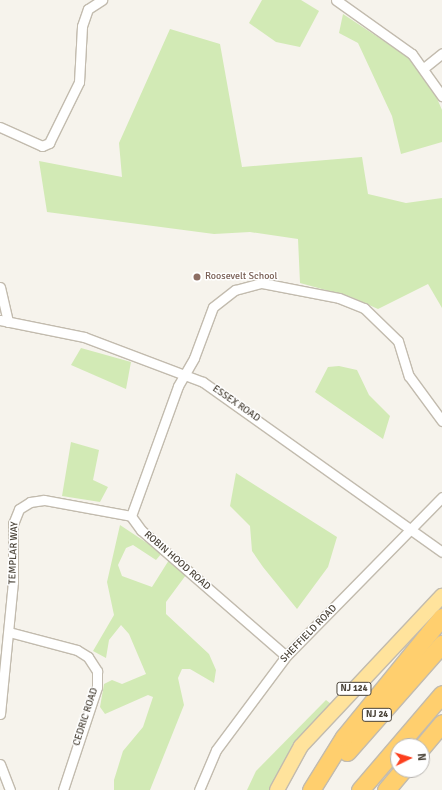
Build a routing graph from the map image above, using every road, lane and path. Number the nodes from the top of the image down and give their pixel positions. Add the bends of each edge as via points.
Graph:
1 (102, 0) edge
2 (336, 0) edge
3 (442, 53) edge
4 (425, 67) junction
5 (442, 96) edge
6 (0, 127) edge
7 (0, 287) edge
8 (4, 321) edge
9 (185, 375) junction
10 (442, 421) edge
11 (442, 497) edge
12 (131, 516) junction
13 (412, 532) junction
14 (442, 552) edge
15 (442, 596) edge
16 (442, 617) edge
17 (9, 632) junction
18 (442, 644) edge
19 (286, 656) junction
20 (442, 694) edge
21 (0, 714) edge
22 (442, 724) edge
23 (430, 738) edge
24 (430, 741) edge
25 (0, 764) edge
26 (396, 778) edge
27 (404, 778) edge
28 (10, 790) edge
29 (62, 790) edge
30 (199, 790) edge
31 (277, 790) edge
32 (311, 790) edge
33 (317, 790) edge
34 (360, 790) edge
35 (386, 790) edge
36 (394, 790) edge

1 - 6 street via 88,9 82,26 79,82 49,143 42,146
2 - 4 street via 390,35
3 - 4 street
4 - 5 street
7 - 8 street
8 - 9 street, ESSEX ROAD via 84,337
9 - 10 street via 218,302 241,287 275,284 339,298 376,317 398,341 409,376
9 - 12 street
9 - 13 street, ESSEX ROAD via 224,394
11 - 13 street, SHEFFIELD ROAD
12 - 17 street, TEMPLAR WAY via 44,500 30,502 19,509 12,537
12 - 19 street, ROBIN HOOD ROAD via 141,530
13 - 14 street, ESSEX ROAD
13 - 19 street, SHEFFIELD ROAD
15 - 31 main road, NJ 124 via 301,746
16 - 32 highway via 344,737
17 - 21 street, TEMPLAR WAY
17 - 29 street, CEDRIC ROAD via 77,650 88,657 97,671 97,687
18 - 33 highway, NJ 24
19 - 30 street, SHEFFIELD ROAD via 219,744
20 - 34 highway
22 - 23 highway
22 - 24 main road
25 - 28 street
26 - 35 highway
27 - 36 main road

